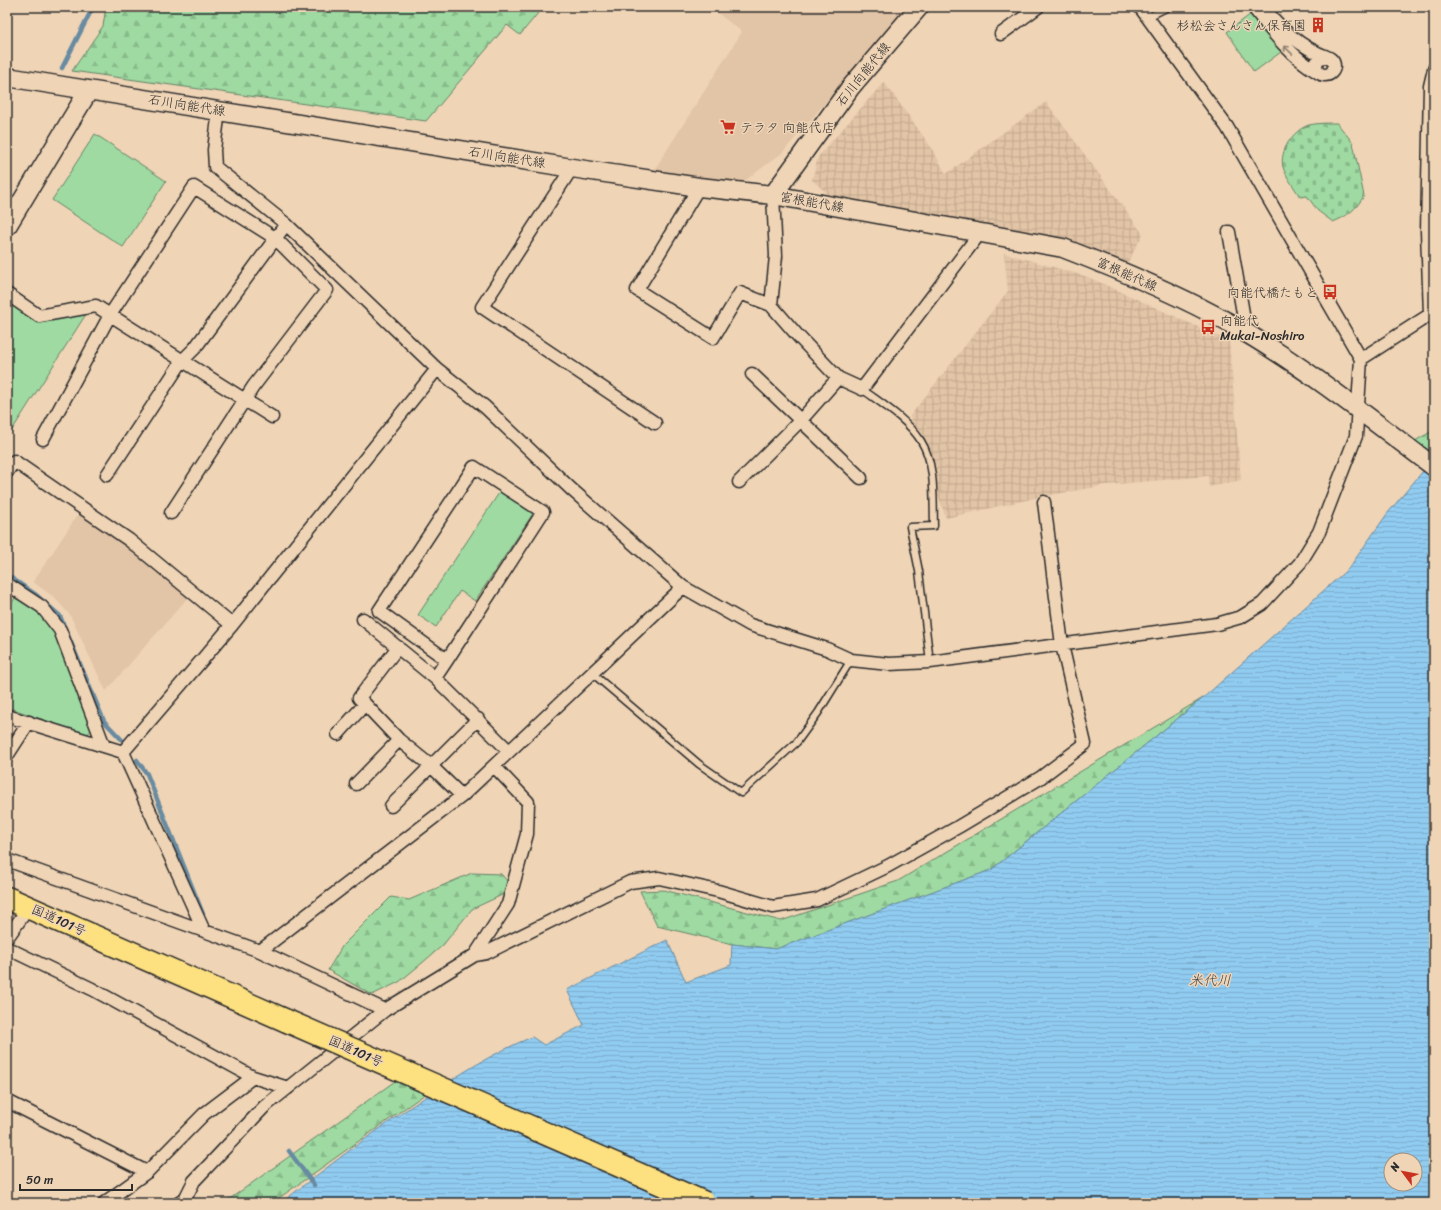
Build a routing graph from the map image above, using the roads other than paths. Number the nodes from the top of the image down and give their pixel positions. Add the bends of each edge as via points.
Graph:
1 (919, 7) edge
2 (1038, 7) edge
3 (1140, 7) edge
4 (1168, 7) edge
5 (1253, 7) edge
6 (1263, 7) edge
7 (1148, 17) junction
8 (1001, 34) dead end
9 (1434, 69) edge
10 (7, 77) edge
11 (89, 90) junction
12 (219, 110) junction
13 (572, 168) junction
14 (699, 187) junction
15 (773, 195) junction
16 (286, 224) junction
17 (7, 226) edge
18 (1229, 232) dead end
19 (980, 233) junction
20 (274, 238) junction
21 (7, 294) edge
22 (771, 305) junction
23 (1432, 313) edge
24 (110, 315) junction
25 (1240, 330) junction
26 (1361, 360) junction
27 (182, 361) junction
28 (437, 369) junction
29 (752, 374) dead end
30 (838, 378) junction
31 (862, 389) junction
32 (244, 400) junction
33 (1359, 411) junction
34 (272, 417) dead end
35 (801, 420) junction
36 (655, 423) dead end
37 (43, 439) dead end
38 (1434, 467) edge
39 (7, 472) edge
40 (107, 475) dead end
41 (861, 478) dead end
42 (739, 482) dead end
43 (1044, 502) dead end
44 (171, 513) dead end
45 (7, 584) edge
46 (683, 587) junction
47 (363, 619) dead end
48 (232, 625) junction
49 (1062, 645) junction
50 (398, 647) junction
51 (447, 660) junction
52 (852, 660) junction
53 (930, 662) junction
54 (592, 673) junction
55 (435, 678) junction
56 (365, 704) junction
57 (7, 716) edge
58 (478, 718) junction
59 (29, 722) junction
60 (338, 734) dead end
61 (399, 740) junction
62 (104, 746) junction
63 (509, 751) junction
64 (123, 752) junction
65 (7, 756) edge
66 (431, 766) junction
67 (494, 766) junction
68 (356, 784) dead end
69 (462, 796) junction
70 (391, 806) dead end
71 (7, 860) edge
72 (7, 898) edge
73 (28, 907) junction
74 (204, 931) junction
75 (7, 938) edge
76 (7, 948) edge
77 (260, 951) junction
78 (475, 954) junction
79 (385, 1010) junction
80 (253, 1077) junction
81 (288, 1088) junction
82 (7, 1101) edge
83 (147, 1172) junction
84 (104, 1203) edge
85 (179, 1203) edge
86 (705, 1203) edge

1 - 15 main road, 石川向能代線 via 850,88
2 - 8 street
3 - 7 street
4 - 7 lane
6 -> 5 street via 1279,27 1304,46 1326,57 1316,62 1319,73 1303,64 1284,46
7 - 26 street via 1227,127
9 - 23 street via 1430,86 1427,231
10 - 11 main road, 石川向能代線
11 - 12 main road, 石川向能代線
11 - 17 main road
12 - 13 main road, 石川向能代線
12 - 16 street via 214,150 215,167
13 - 14 main road, 石川向能代線
13 - 36 street via 482,307
14 - 15 main road, 石川向能代線
14 - 22 street via 637,290 713,338 740,293
15 - 19 main road, 富根能代線
15 - 22 street via 776,256
16 - 20 street
16 - 28 street
18 - 25 street via 1243,313
19 - 25 main road, 富根能代線 via 1063,248 1106,264
19 - 31 street
20 - 24 street via 194,187
20 - 27 street via 195,348
20 - 32 street via 327,290
21 - 24 street via 39,316 96,306
22 - 30 street
23 - 26 street
24 - 27 street
24 - 37 street
25 - 33 main road, 富根能代線 via 1290,360
26 - 33 street
27 - 32 street
27 - 40 street
28 - 46 street via 485,407 571,489
28 - 48 street
29 - 35 street
30 - 31 street
30 - 35 street
31 - 53 lane via 905,422 922,442 931,468 934,526 910,527 919,571
32 - 34 street
32 - 44 street
33 - 38 main road, 富根能代線
33 - 49 street via 1356,436 1319,532 1300,562 1262,604 1241,617 1218,624
35 - 41 street
35 - 42 street
39 - 48 street via 14,461 128,540
43 - 49 street
45 - 62 street via 42,607 60,630
46 - 52 street via 750,625 827,649
46 - 54 street
47 - 50 street
48 - 64 street
49 - 53 street
49 - 78 street via 1085,744 1040,778 888,866 817,900 773,907 659,878 630,882 486,953
50 - 55 street
50 - 56 street via 359,698
51 - 51 street via 543,512 474,466 379,611
51 - 55 street
52 - 53 street via 889,664
52 - 54 lane via 797,742 741,793 699,764
54 - 63 street
55 - 58 street
56 - 60 street
56 - 61 street
57 - 59 street
58 - 63 street
58 - 66 street
59 - 62 street
59 - 65 street
61 - 66 street
61 - 68 street
62 - 64 street
63 - 67 street
64 - 74 street
66 - 69 street
66 - 70 street
67 - 69 street
67 - 78 street via 528,802 527,834 508,904
69 - 77 street
71 - 74 street
72 - 73 highway, 国道101号
73 - 75 street
73 - 86 highway, 国道101号, bridge
74 - 77 street
76 - 80 street via 92,989
77 - 79 street
78 - 79 street
79 - 81 street
80 - 81 street
80 - 83 street via 204,1114
81 - 85 street via 264,1107 194,1181 185,1199
82 - 83 street
83 - 84 street

